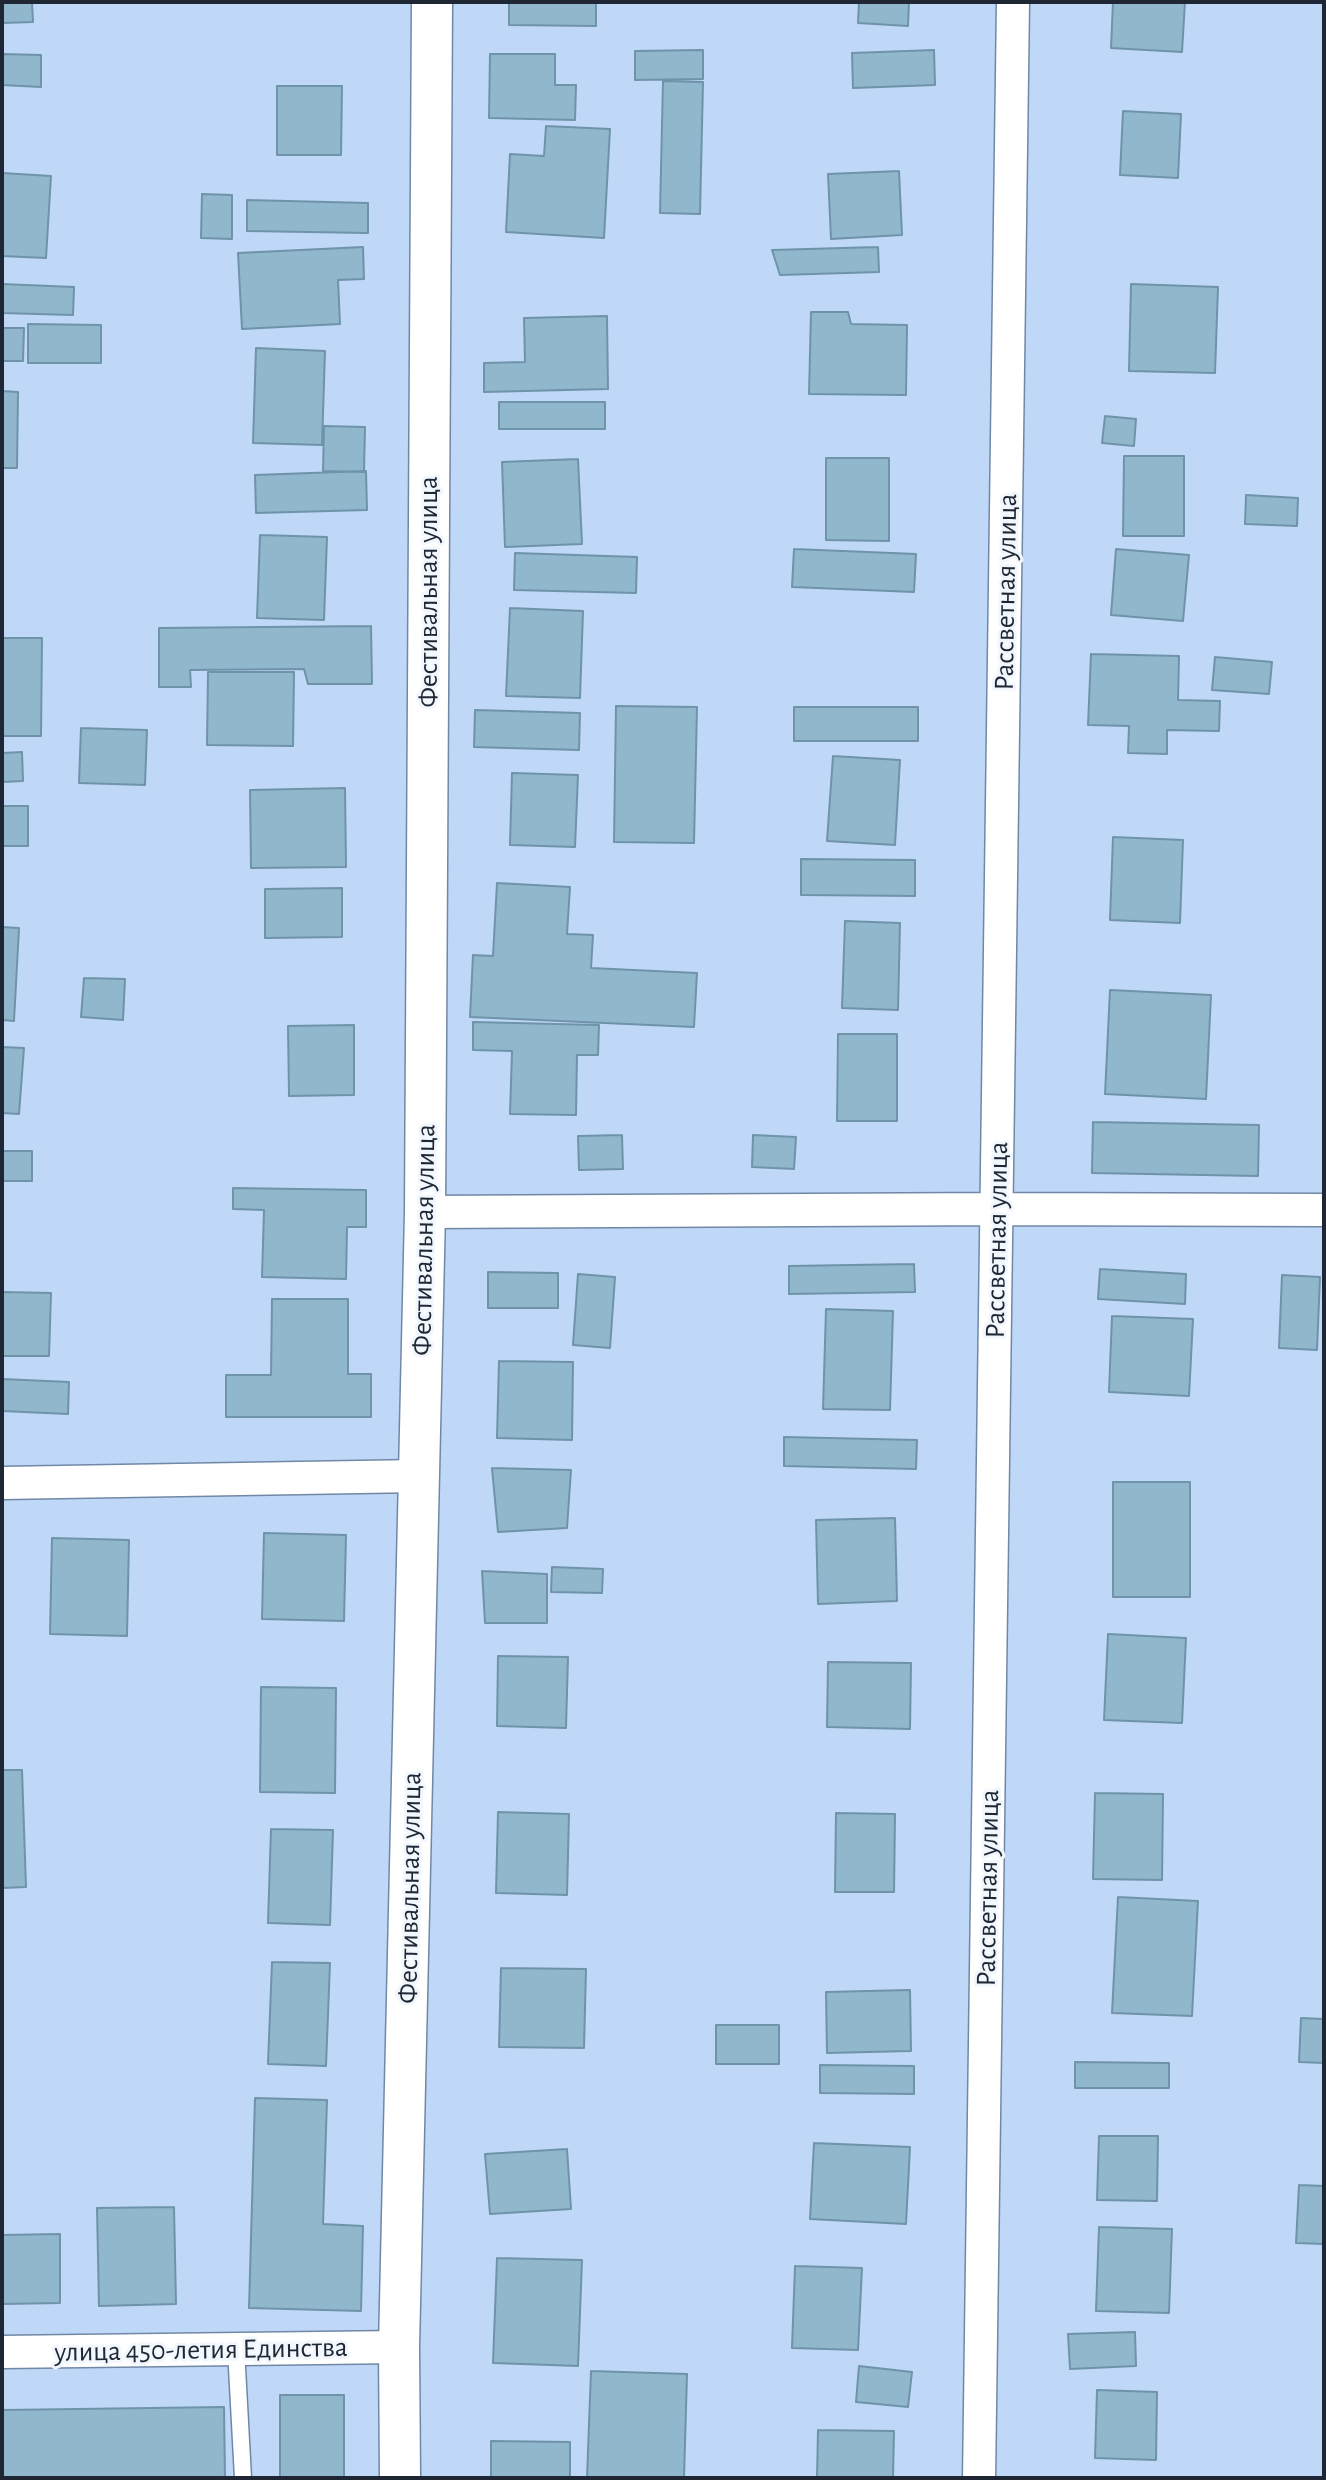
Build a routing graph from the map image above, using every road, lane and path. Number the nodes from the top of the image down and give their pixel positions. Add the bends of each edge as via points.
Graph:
1 (432, 2) edge
2 (1013, 2) edge
3 (998, 1209) junction
4 (1324, 1210) edge
5 (425, 1212) junction
6 (419, 1476) junction
7 (2, 1483) edge
8 (399, 2347) junction
9 (236, 2349) junction
10 (2, 2352) edge
11 (243, 2478) edge
12 (400, 2478) edge
13 (979, 2478) edge

1 - 5 street, Фестивальная улица
2 - 3 street, Рассветная улица
3 - 4 street
3 - 5 street
3 - 13 street, Рассветная улица
5 - 6 street, Фестивальная улица
6 - 7 street
6 - 8 street, Фестивальная улица
8 - 9 street, улица 450-летия Единства
8 - 12 street, Фестивальная улица
9 - 10 street, улица 450-летия Единства
9 - 11 lane

